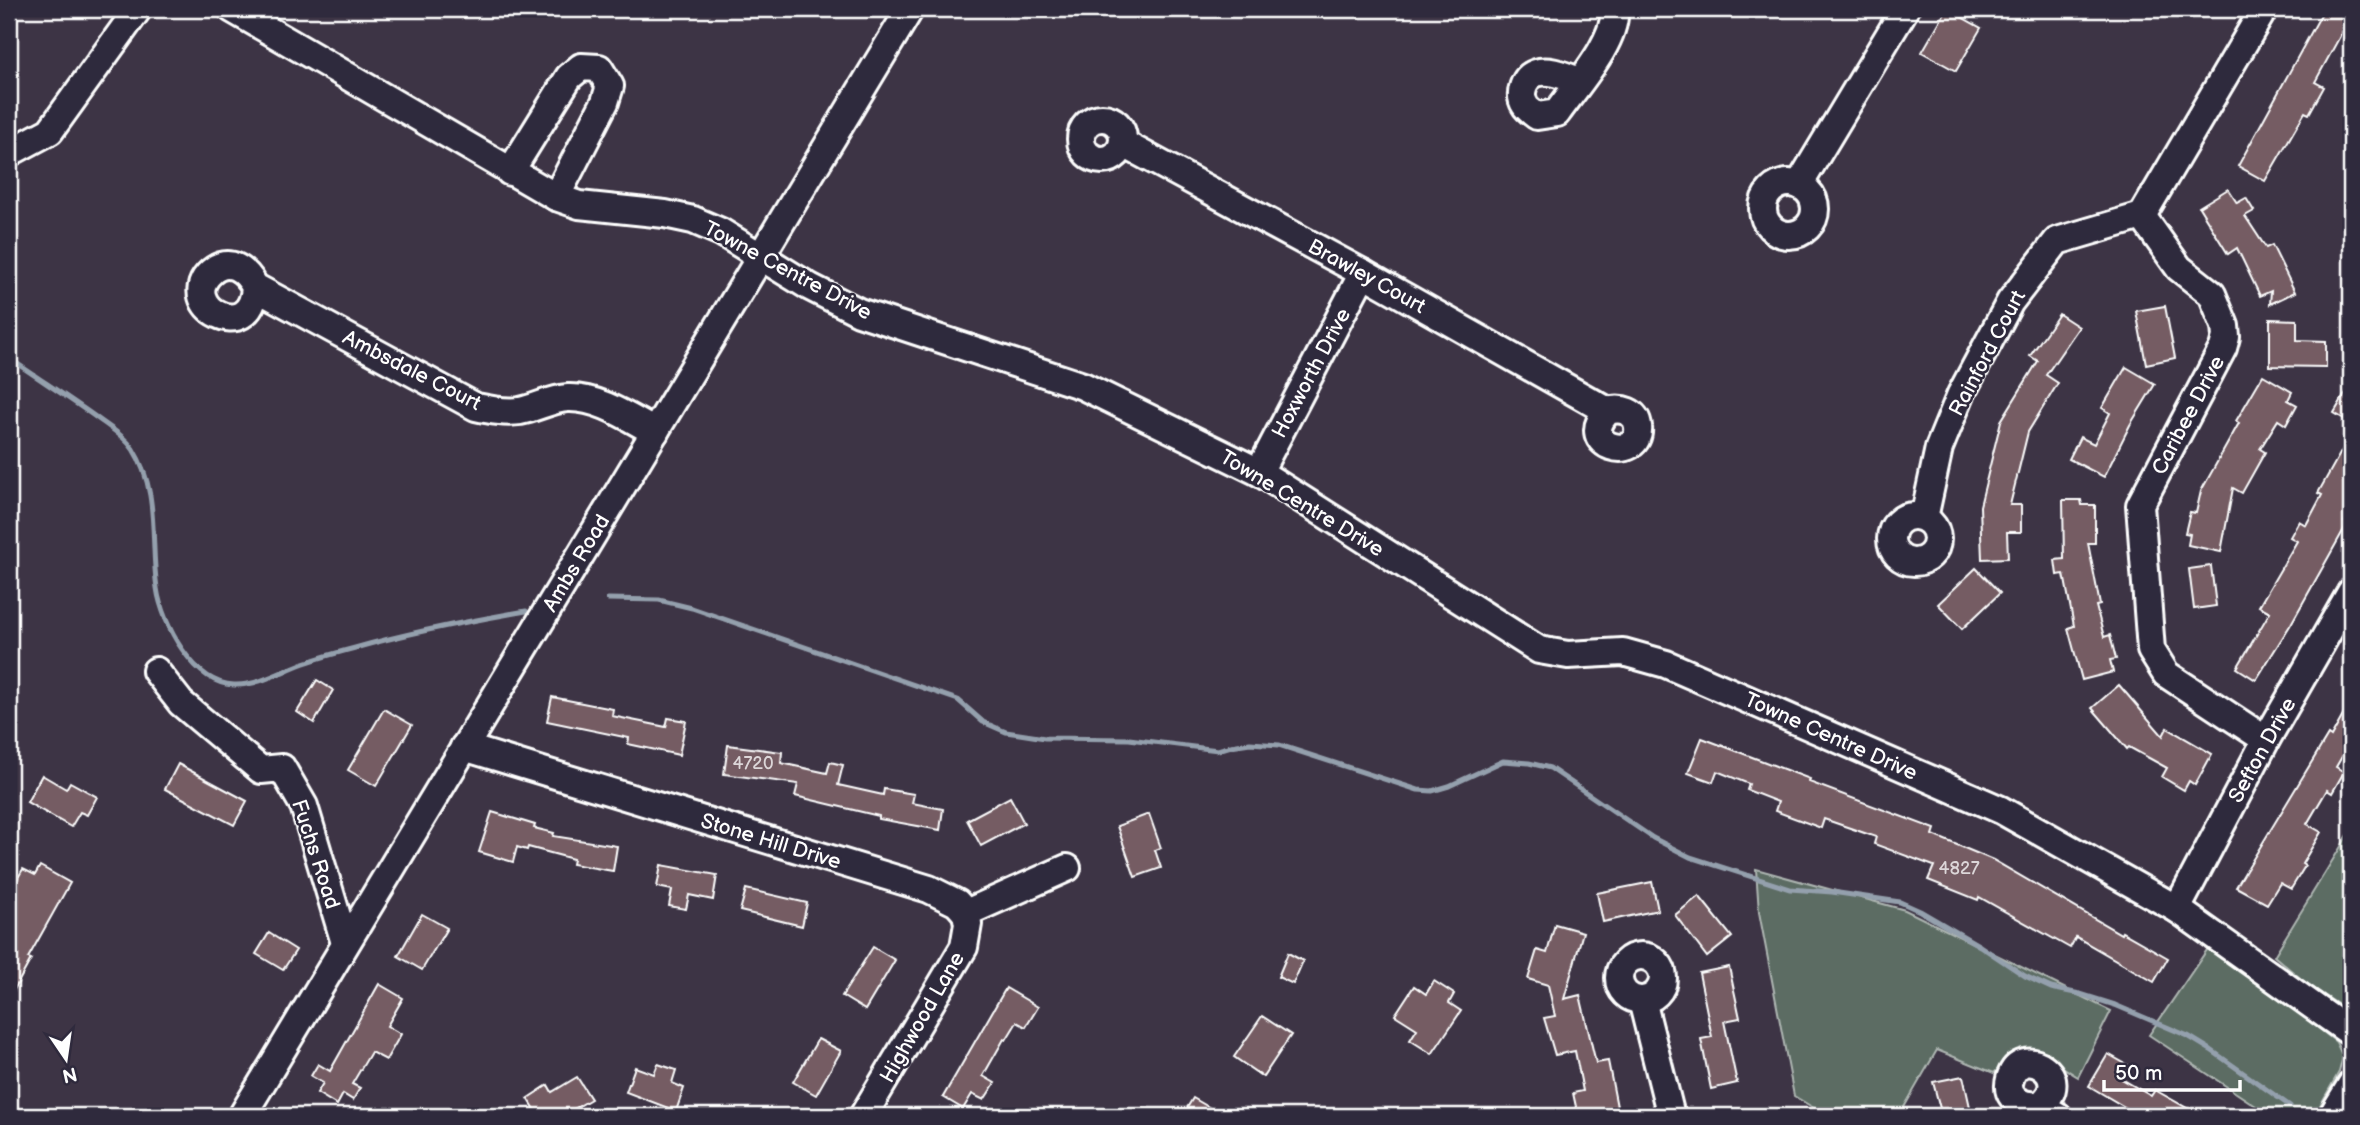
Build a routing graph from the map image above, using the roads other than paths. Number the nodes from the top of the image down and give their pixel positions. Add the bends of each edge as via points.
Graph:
1 (138, 9) edge
2 (232, 9) edge
3 (910, 9) edge
4 (1905, 9) edge
5 (2264, 9) edge
6 (1616, 10) edge
7 (1579, 81) dead end
8 (1124, 144) dead end
9 (9, 153) edge
10 (510, 172) junction
11 (1800, 186) dead end
12 (556, 197) junction
13 (2142, 216) junction
14 (760, 257) junction
15 (1363, 273) junction
16 (255, 286) dead end
17 (1608, 411) dead end
18 (655, 432) junction
19 (1259, 472) junction
20 (1924, 518) dead end
21 (2351, 592) edge
22 (156, 671) dead end
23 (2266, 740) junction
24 (464, 747) junction
25 (1067, 868) dead end
26 (2176, 909) junction
27 (966, 913) junction
28 (345, 943) junction
29 (1642, 1000) dead end
30 (2351, 1033) edge
31 (2351, 1085) edge
32 (242, 1116) edge
33 (863, 1116) edge
34 (1671, 1116) edge
35 (2332, 1116) edge

1 - 9 street via 50,131
2 - 10 street, Towne Centre Drive
3 - 14 street, Ambs Road
4 - 11 street
5 - 13 street
6 - 7 street via 1604,46
8 - 15 street, Brawley Court
10 - 12 street, Towne Centre Drive
10 - 12 street via 569,77 581,67 599,68 610,86 605,102
12 - 14 street, Towne Centre Drive via 579,205 693,220
13 - 20 street, Rainford Court via 2057,241 2010,302 1961,394 1940,448
13 - 23 street, Caribee Drive via 2179,268 2212,294 2226,337 2140,505 2151,650 2166,674
14 - 18 street, Ambs Road
14 - 19 street, Towne Centre Drive via 859,312 1083,386
15 - 17 street, Brawley Court
15 - 19 street, Hoxworth Drive
16 - 18 street, Ambsdale Court via 475,407 519,411 567,398 590,400
18 - 24 street, Ambs Road
19 - 26 street, Towne Centre Drive via 1539,650 1623,652 1666,664 2001,810
21 - 23 street, Sefton Drive
22 - 28 street, Fuchs Road via 181,703 261,769 282,768 304,806
23 - 26 street, Sefton Drive
24 - 27 street, Stone Hill Drive via 929,889
24 - 28 street, Ambs Road
25 - 27 street
26 - 30 street, Towne Centre Drive
27 - 33 street, Highwood Lane via 964,947
28 - 32 street, Ambs Road
29 - 34 street
31 - 35 street

